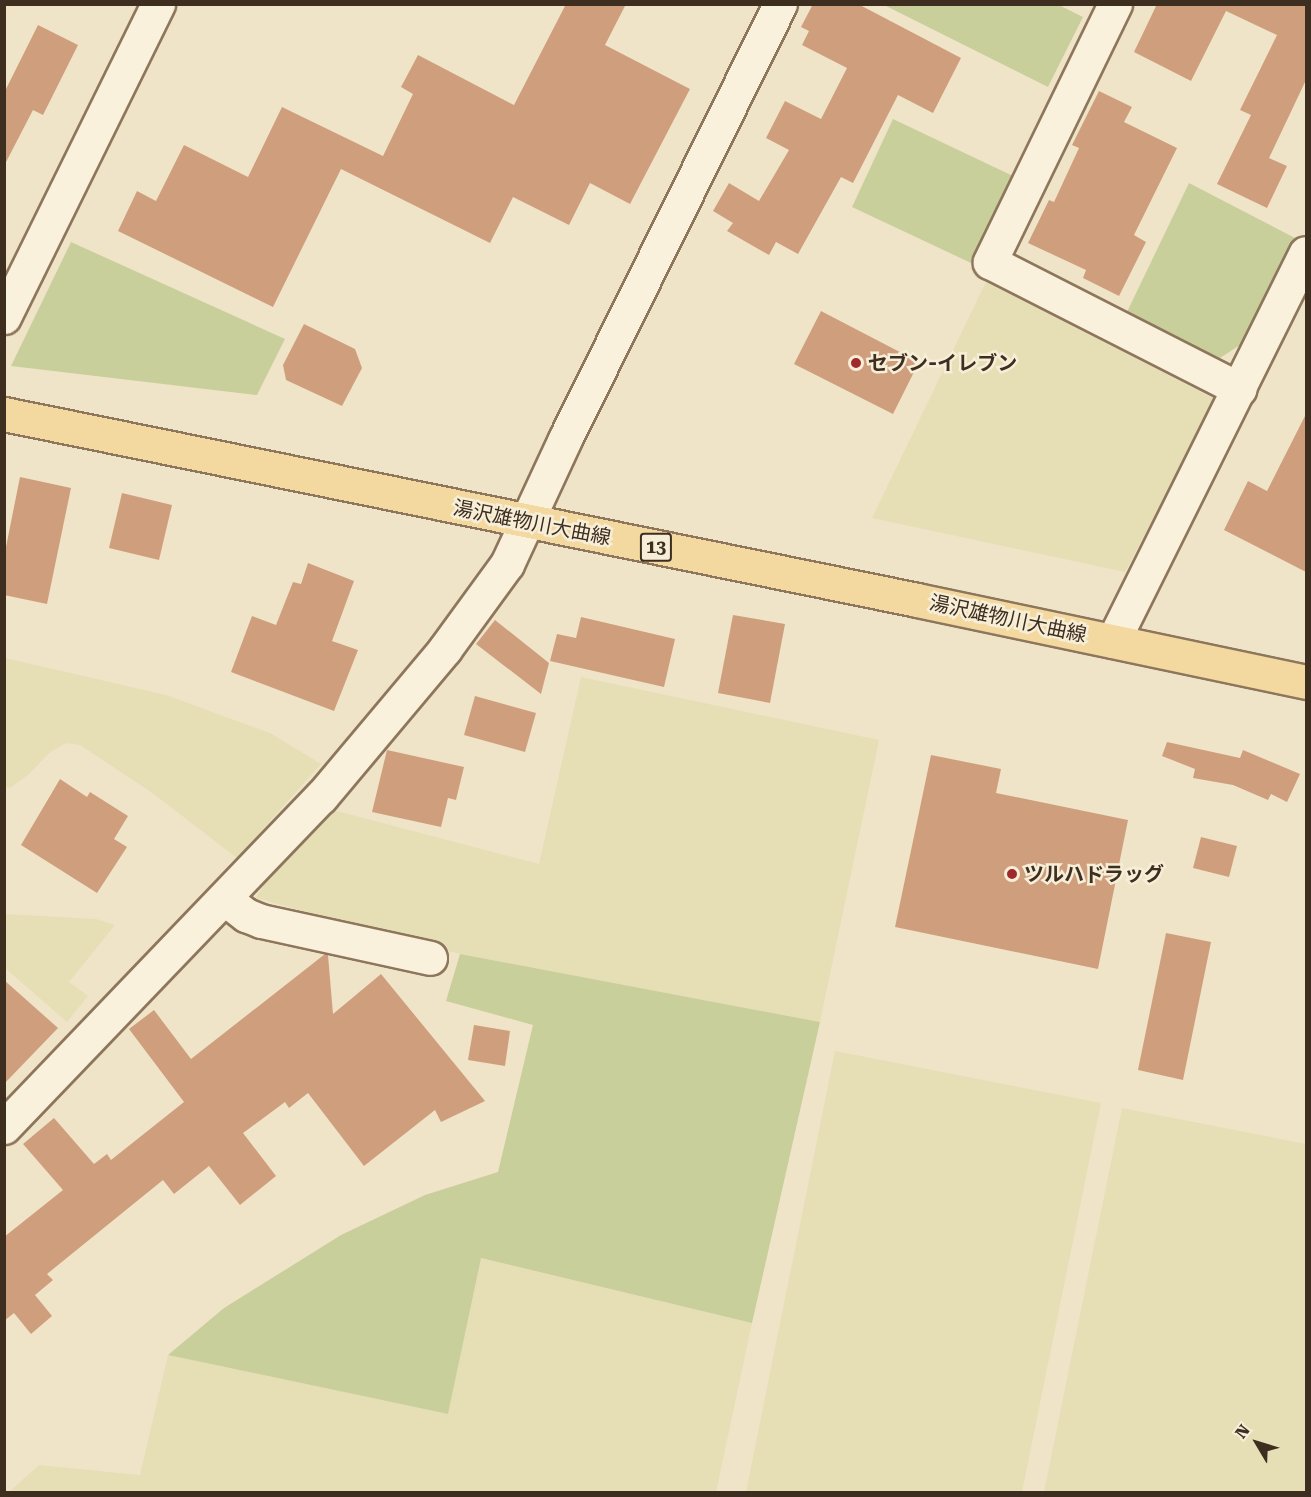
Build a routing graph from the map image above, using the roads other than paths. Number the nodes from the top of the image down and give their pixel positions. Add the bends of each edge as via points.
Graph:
1 (158, 4) edge
2 (780, 4) edge
3 (1115, 4) edge
4 (1306, 253) edge
5 (4, 318) edge
6 (1239, 389) junction
7 (4, 414) edge
8 (528, 522) junction
9 (1113, 641) junction
10 (1306, 682) edge
11 (224, 897) junction
12 (430, 958) dead end
13 (4, 1127) edge

1 - 5 street
2 - 8 street
3 - 6 street via 990,262
4 - 6 street
6 - 9 street
7 - 8 main road, 湯沢雄物川大曲線 / 13
8 - 9 main road, 湯沢雄物川大曲線 / 13
8 - 11 street via 507,564 445,649 321,797
9 - 10 main road, 湯沢雄物川大曲線 / 13
11 - 12 street via 246,915 261,921
11 - 13 street

